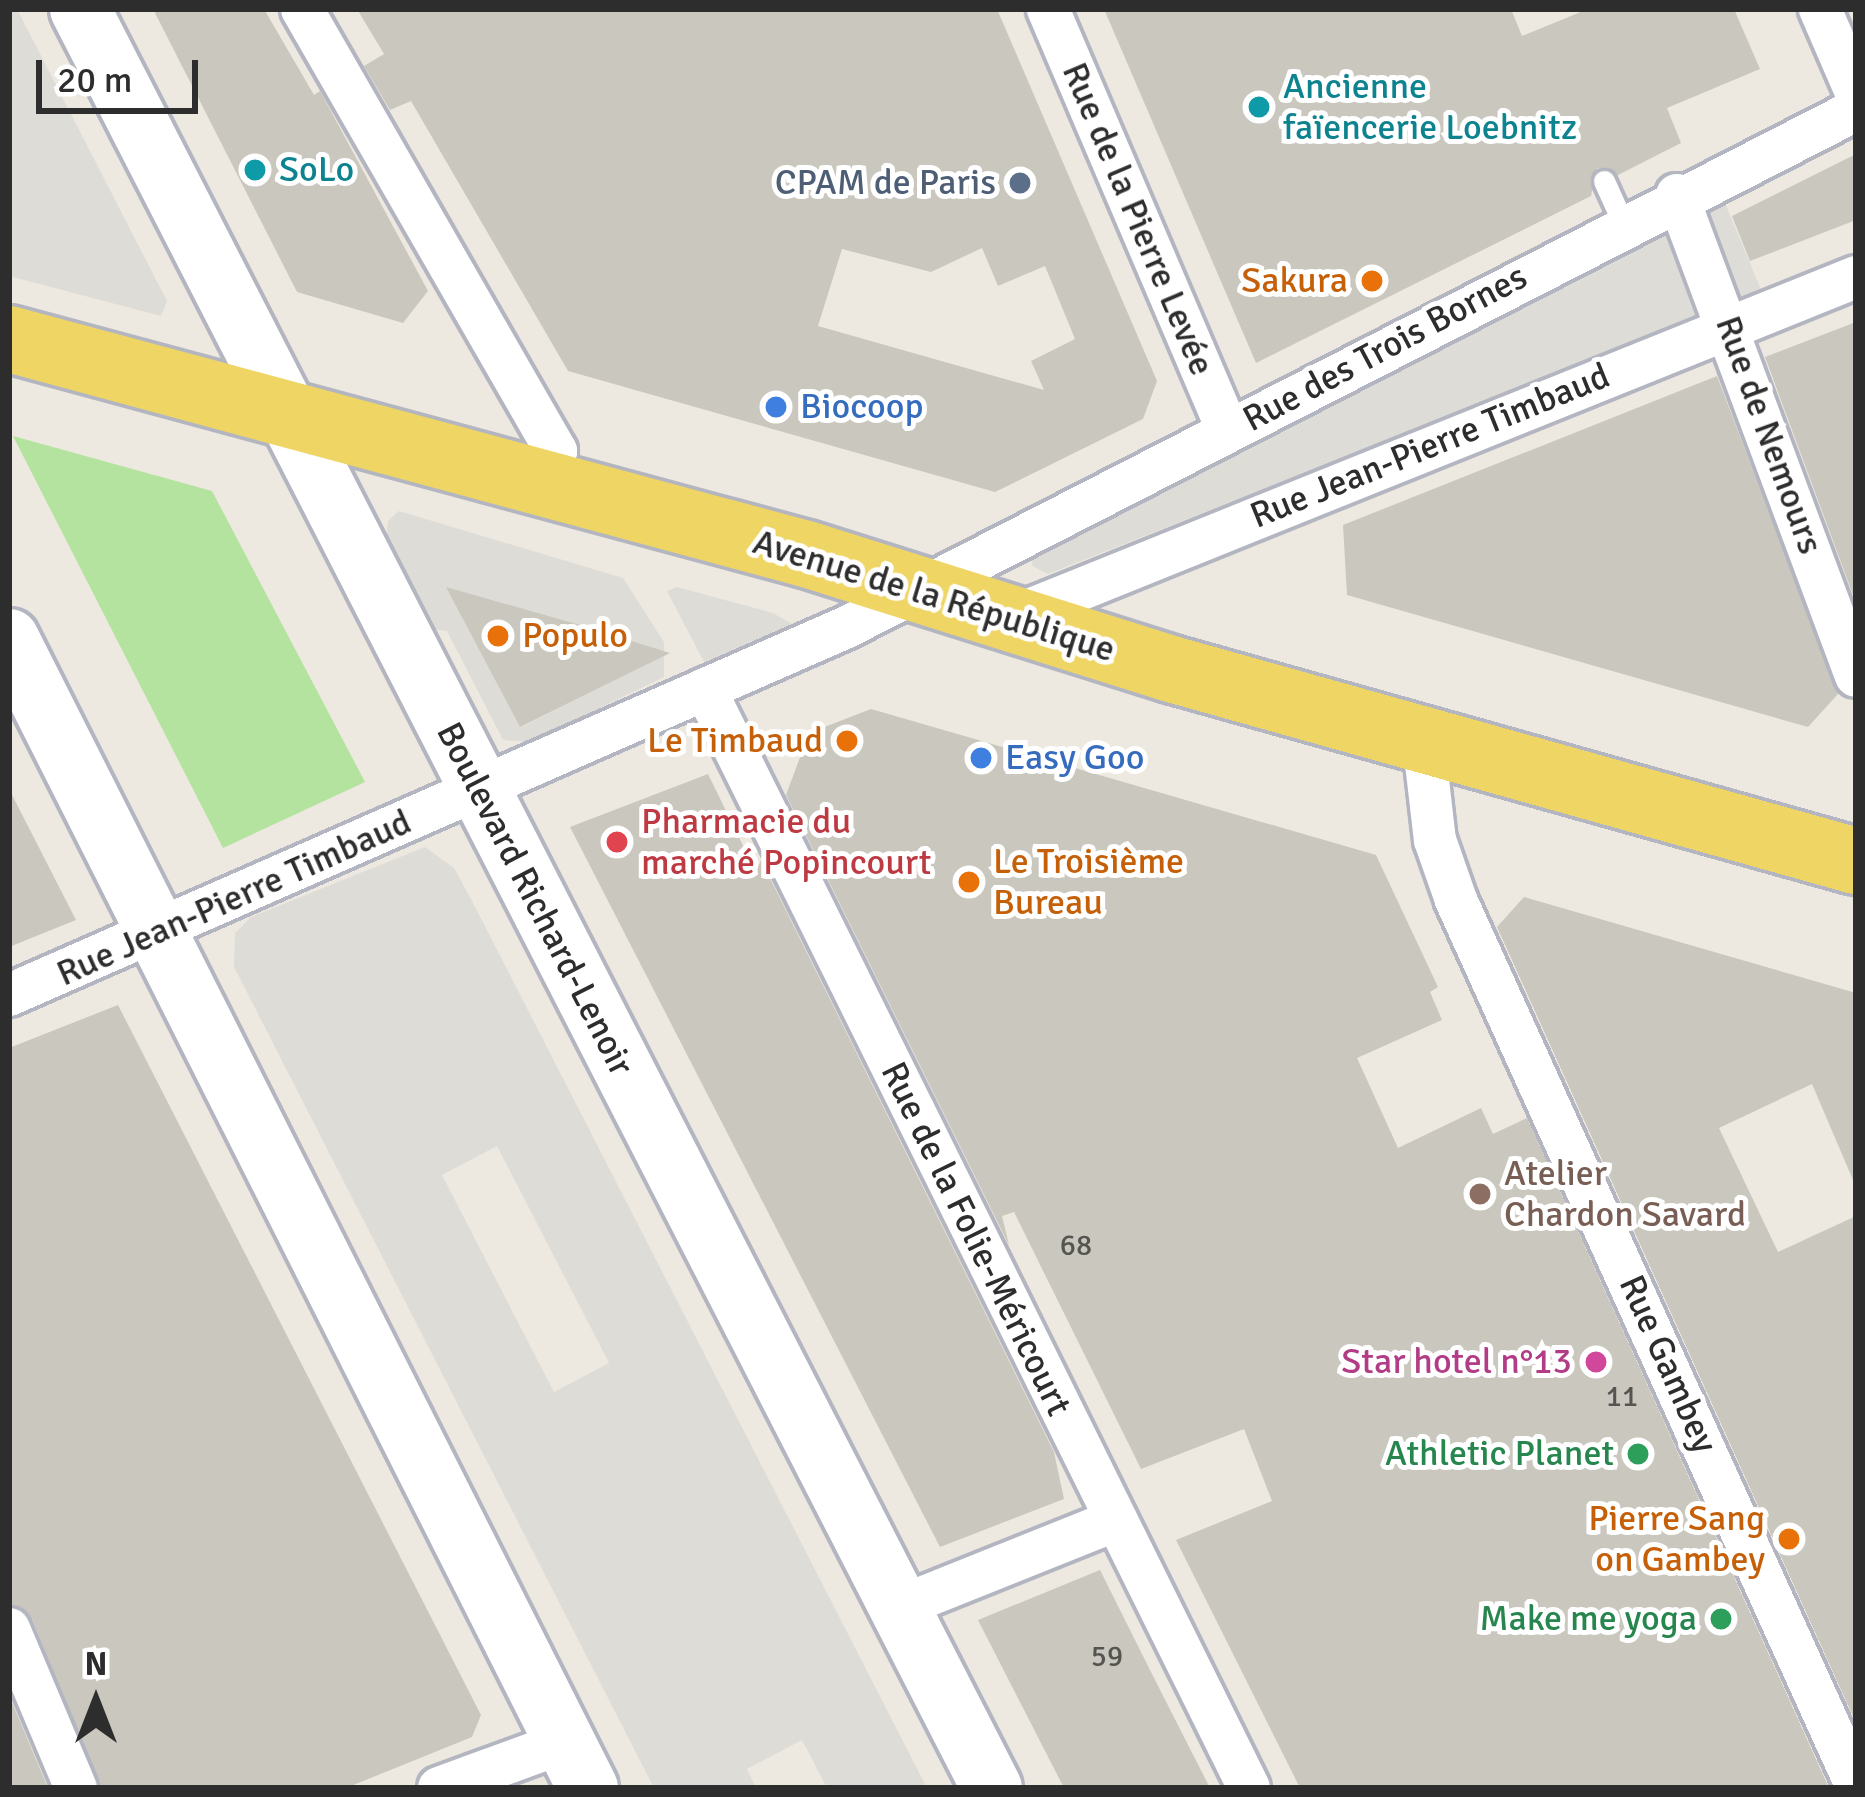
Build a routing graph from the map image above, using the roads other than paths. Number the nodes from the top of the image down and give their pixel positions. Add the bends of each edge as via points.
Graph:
1 (80, 9) edge
2 (302, 9) edge
3 (1048, 9) edge
4 (1820, 9) edge
5 (1856, 92) edge
6 (1856, 110) edge
7 (1604, 181) dead end
8 (1677, 195) junction
9 (1623, 223) junction
10 (1856, 277) edge
11 (1730, 328) junction
12 (9, 339) edge
13 (283, 412) junction
14 (1228, 430) junction
15 (548, 483) junction
16 (918, 592) junction
17 (1007, 620) junction
18 (9, 639) edge
19 (1856, 676) edge
20 (704, 689) junction
21 (1423, 737) junction
22 (480, 790) junction
23 (1856, 861) edge
24 (177, 925) junction
25 (9, 995) edge
26 (1116, 1520) junction
27 (899, 1607) junction
28 (9, 1628) edge
29 (576, 1765) edge
30 (1856, 1785) edge
31 (76, 1788) edge
32 (439, 1788) edge
33 (992, 1788) edge
34 (1249, 1788) edge

1 - 13 street, Boulevard Richard-Lenoir
2 - 15 street via 556,451
3 - 14 street, Rue de la Pierre Levée
4 - 5 street
6 - 8 street, Rue des Trois Bornes
7 - 9 lane
8 - 9 street, Rue des Trois Bornes
8 - 11 street, Rue de Nemours
9 - 14 street, Rue des Trois Bornes
10 - 11 street, Rue Jean-Pierre Timbaud
11 - 17 street, Rue Jean-Pierre Timbaud
11 - 19 street, Rue de Nemours
12 - 13 main road, Avenue de la République
13 - 15 main road, Avenue de la République
13 - 22 street, Boulevard Richard-Lenoir
14 - 16 street, Rue des Trois Bornes
15 - 16 main road, Avenue de la République
16 - 17 main road, Avenue de la République
16 - 20 street, Rue Jean-Pierre Timbaud
17 - 21 main road, Avenue de la République
18 - 24 street
20 - 22 street, Rue Jean-Pierre Timbaud
20 - 26 street, Rue de la Folie-Méricourt
21 - 23 main road, Avenue de la République
21 - 30 street, Rue Gambey via 1435,840 1456,899
22 - 24 street, Rue Jean-Pierre Timbaud
22 - 27 street, Boulevard Richard-Lenoir
24 - 25 street, Rue Jean-Pierre Timbaud
24 - 29 street
26 - 27 street
26 - 34 street, Rue de la Folie-Méricourt
27 - 33 street, Boulevard Richard-Lenoir
28 - 31 street
29 - 32 street

